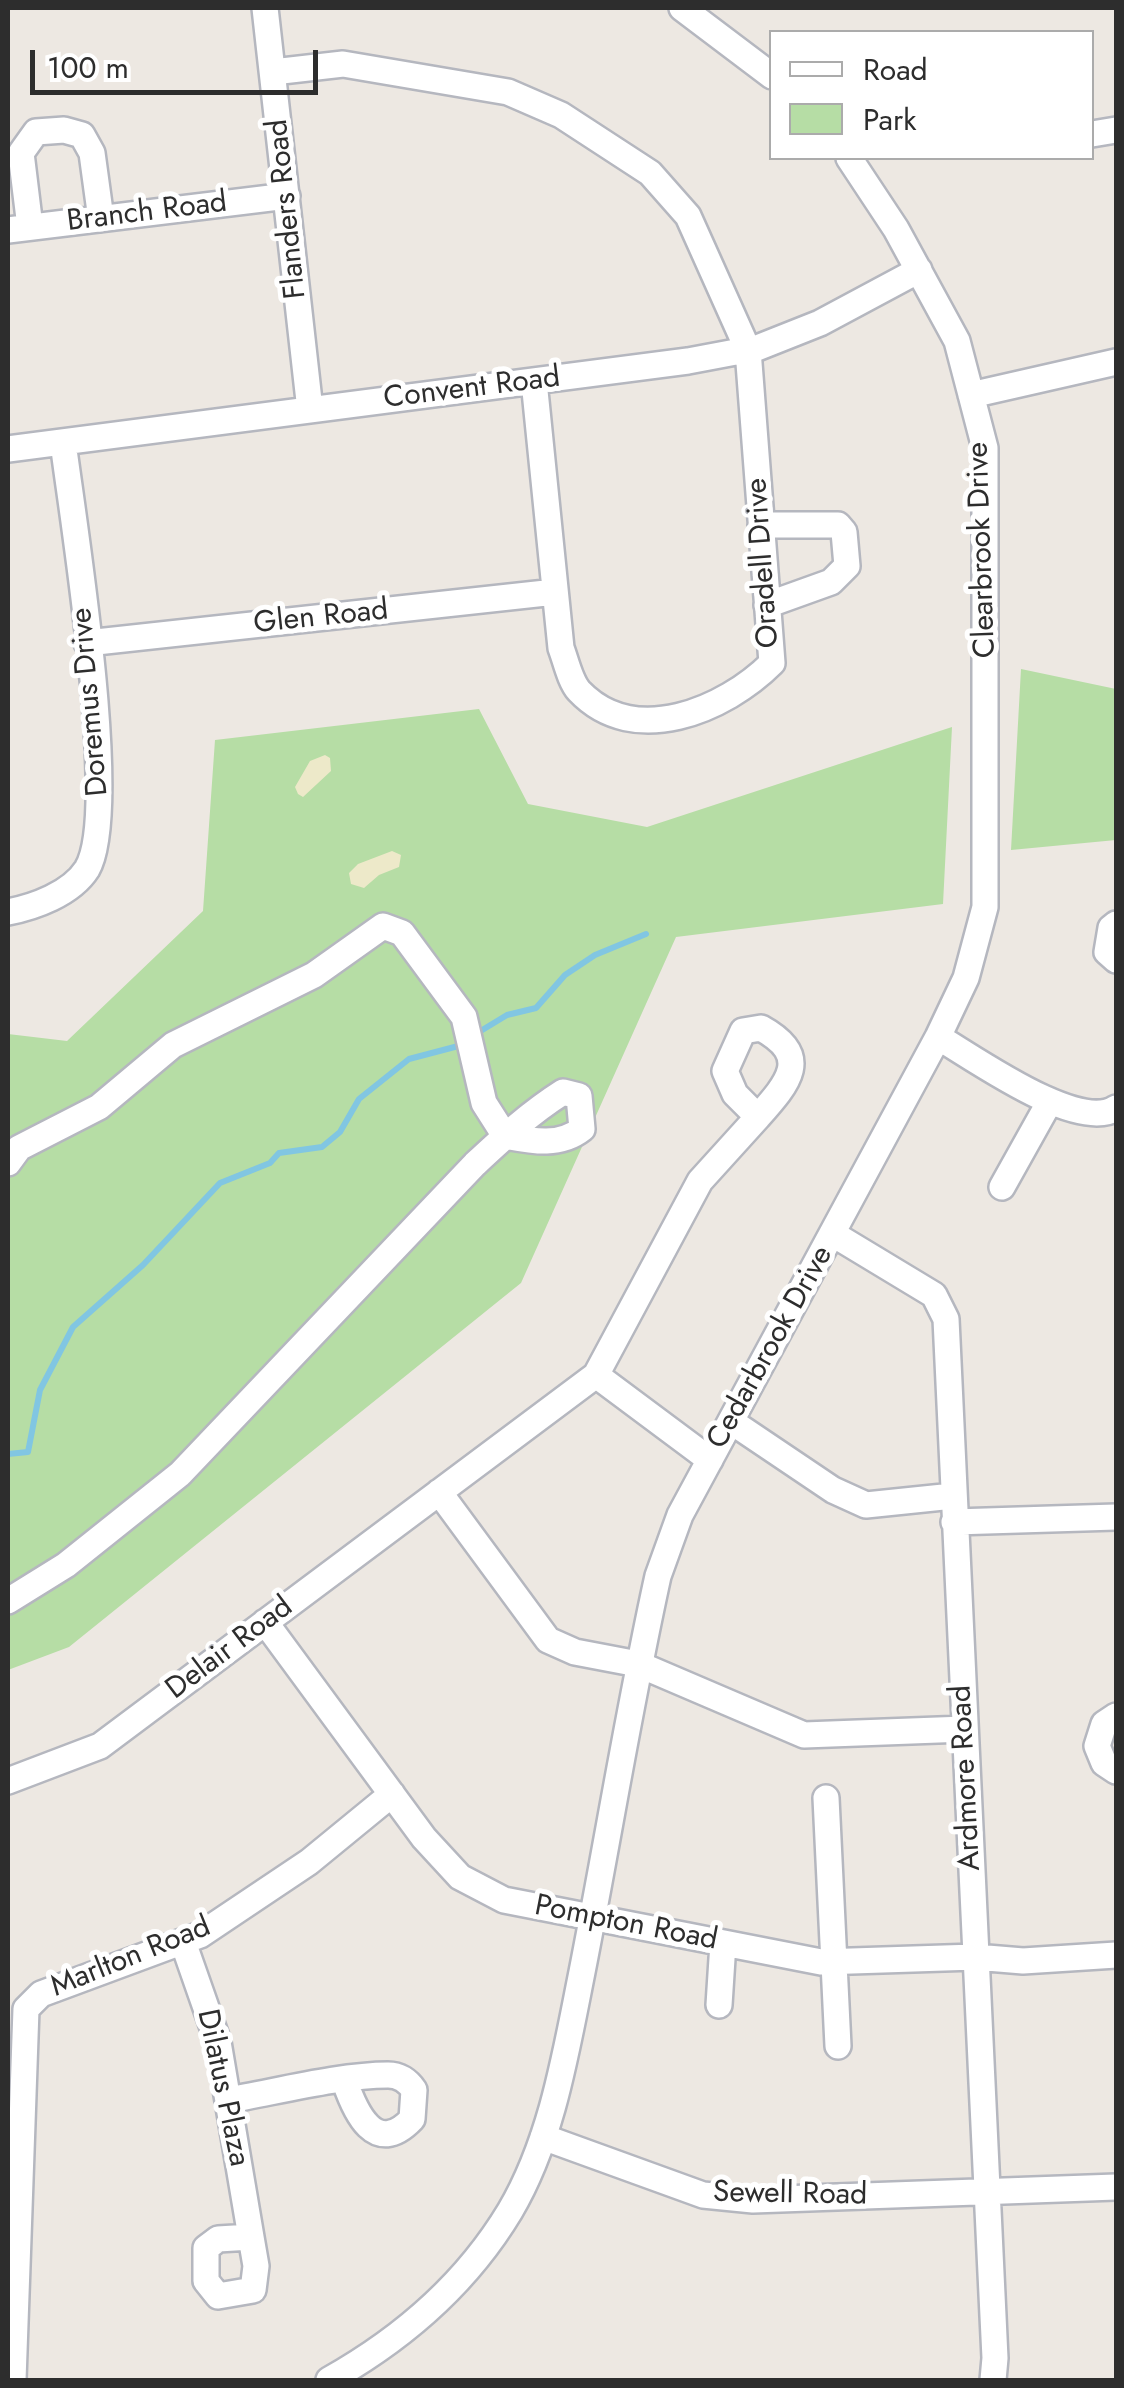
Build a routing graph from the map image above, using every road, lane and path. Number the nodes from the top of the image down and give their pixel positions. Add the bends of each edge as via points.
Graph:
1 (265, 8) edge
2 (682, 8) edge
3 (273, 72) junction
4 (769, 74) edge
5 (851, 160) edge
6 (286, 196) junction
7 (101, 218) junction
8 (19, 228) edge
9 (919, 270) junction
10 (748, 350) junction
11 (1116, 362) edge
12 (534, 381) junction
13 (971, 394) junction
14 (310, 410) junction
15 (64, 442) junction
16 (8, 449) edge
17 (761, 525) junction
18 (556, 592) junction
19 (768, 604) junction
20 (87, 643) junction
21 (985, 796) joint
22 (8, 912) edge
23 (1116, 924) edge
24 (1116, 960) edge
25 (938, 1037) junction
26 (1050, 1102) junction
27 (1116, 1108) edge
28 (758, 1117) dead end
29 (8, 1163) edge
30 (1002, 1187) dead end
31 (834, 1234) junction
32 (596, 1375) junction
33 (732, 1422) junction
34 (710, 1460) junction
35 (439, 1492) junction
36 (954, 1509) junction
37 (1116, 1517) edge
38 (8, 1601) edge
39 (265, 1622) junction
40 (638, 1664) junction
41 (1116, 1716) edge
42 (964, 1729) junction
43 (1116, 1770) edge
44 (8, 1781) edge
45 (392, 1794) junction
46 (826, 1798) dead end
47 (592, 1917) junction
48 (183, 1942) junction
49 (723, 1943) junction
50 (1116, 1955) edge
51 (976, 1956) junction
52 (834, 1962) junction
53 (719, 2005) dead end
54 (838, 2046) dead end
55 (345, 2082) dead end
56 (228, 2100) junction
57 (543, 2137) junction
58 (1116, 2187) edge
59 (987, 2193) junction
60 (251, 2236) dead end
61 (12, 2380) edge
62 (329, 2380) edge
63 (992, 2380) edge

1 - 3 street, Flanders Road
2 - 4 street
3 - 6 street, Flanders Road
3 - 10 street, Oradell Drive via 343,64 399,72 508,92 561,115 650,173 688,216
5 - 9 street, Clearbrook Drive
6 - 7 street, Branch Road
6 - 14 street, Flanders Road
7 - 8 street, Branch Road
7 - 8 street via 92,153 82,135 36,132 21,153
9 - 10 street, Convent Road via 820,323
9 - 13 street, Clearbrook Drive via 957,341
10 - 12 street, Convent Road
10 - 17 street, Oradell Drive
11 - 13 street
12 - 14 street, Convent Road
12 - 18 street, Oradell Drive
13 - 21 street, Clearbrook Drive via 985,448 988,498
14 - 15 street, Convent Road
15 - 16 street, Convent Road
15 - 20 street, Doremus Drive
17 - 19 street, Oradell Drive
17 - 19 street via 838,525 847,547 847,566 831,582
18 - 19 street, Oradell Drive via 561,648 576,689 607,712 655,719 690,717 749,686 772,664
18 - 20 street, Glen Road
20 - 22 street, Doremus Drive via 102,808 86,869 51,899
21 - 25 street, Cedarbrook Drive via 985,907 966,978
23 - 24 street via 1107,952
25 - 26 street
25 - 31 street, Cedarbrook Drive
26 - 27 street via 1079,1112
26 - 30 street
28 - 32 street via 700,1181
29 - 38 street via 19,1148 99,1107 173,1045 314,975 383,926 402,933 464,1017 484,1103 505,1136 180,1474 66,1565
31 - 33 street, Cedarbrook Drive
31 - 36 street, Ardmore Road via 934,1295 946,1319
32 - 34 street
32 - 35 street, Delair Road
33 - 34 street, Cedarbrook Drive
33 - 36 street via 866,1505
34 - 40 street, Cedarbrook Drive via 658,1576
35 - 39 street, Delair Road
35 - 40 street via 548,1640
36 - 37 street
36 - 42 street, Ardmore Road
39 - 44 street, Delair Road via 100,1746
39 - 45 street, Pompton Road
40 - 42 street via 804,1735
40 - 47 street, Cedarbrook Drive
41 - 43 street via 1104,1724 1096,1746
42 - 51 street, Ardmore Road
45 - 47 street, Pompton Road via 460,1876 504,1900
45 - 48 street, Marlton Road via 310,1862
46 - 52 street
47 - 49 street, Pompton Road
47 - 57 street
48 - 56 street, Dilatus Plaza via 218,2042
48 - 61 street, Marlton Road via 41,1994 26,2009
49 - 52 street, Pompton Road
49 - 53 street
50 - 51 street, Pompton Road via 1023,1961
51 - 52 street, Pompton Road
51 - 59 street, Ardmore Road
52 - 54 street
55 - 56 street
56 - 60 street, Dilatus Plaza
57 - 59 street, Sewell Road via 703,2195 753,2200
57 - 62 street via 510,2211 466,2272 413,2325
58 - 59 street, Sewell Road
59 - 63 street, Ardmore Road

